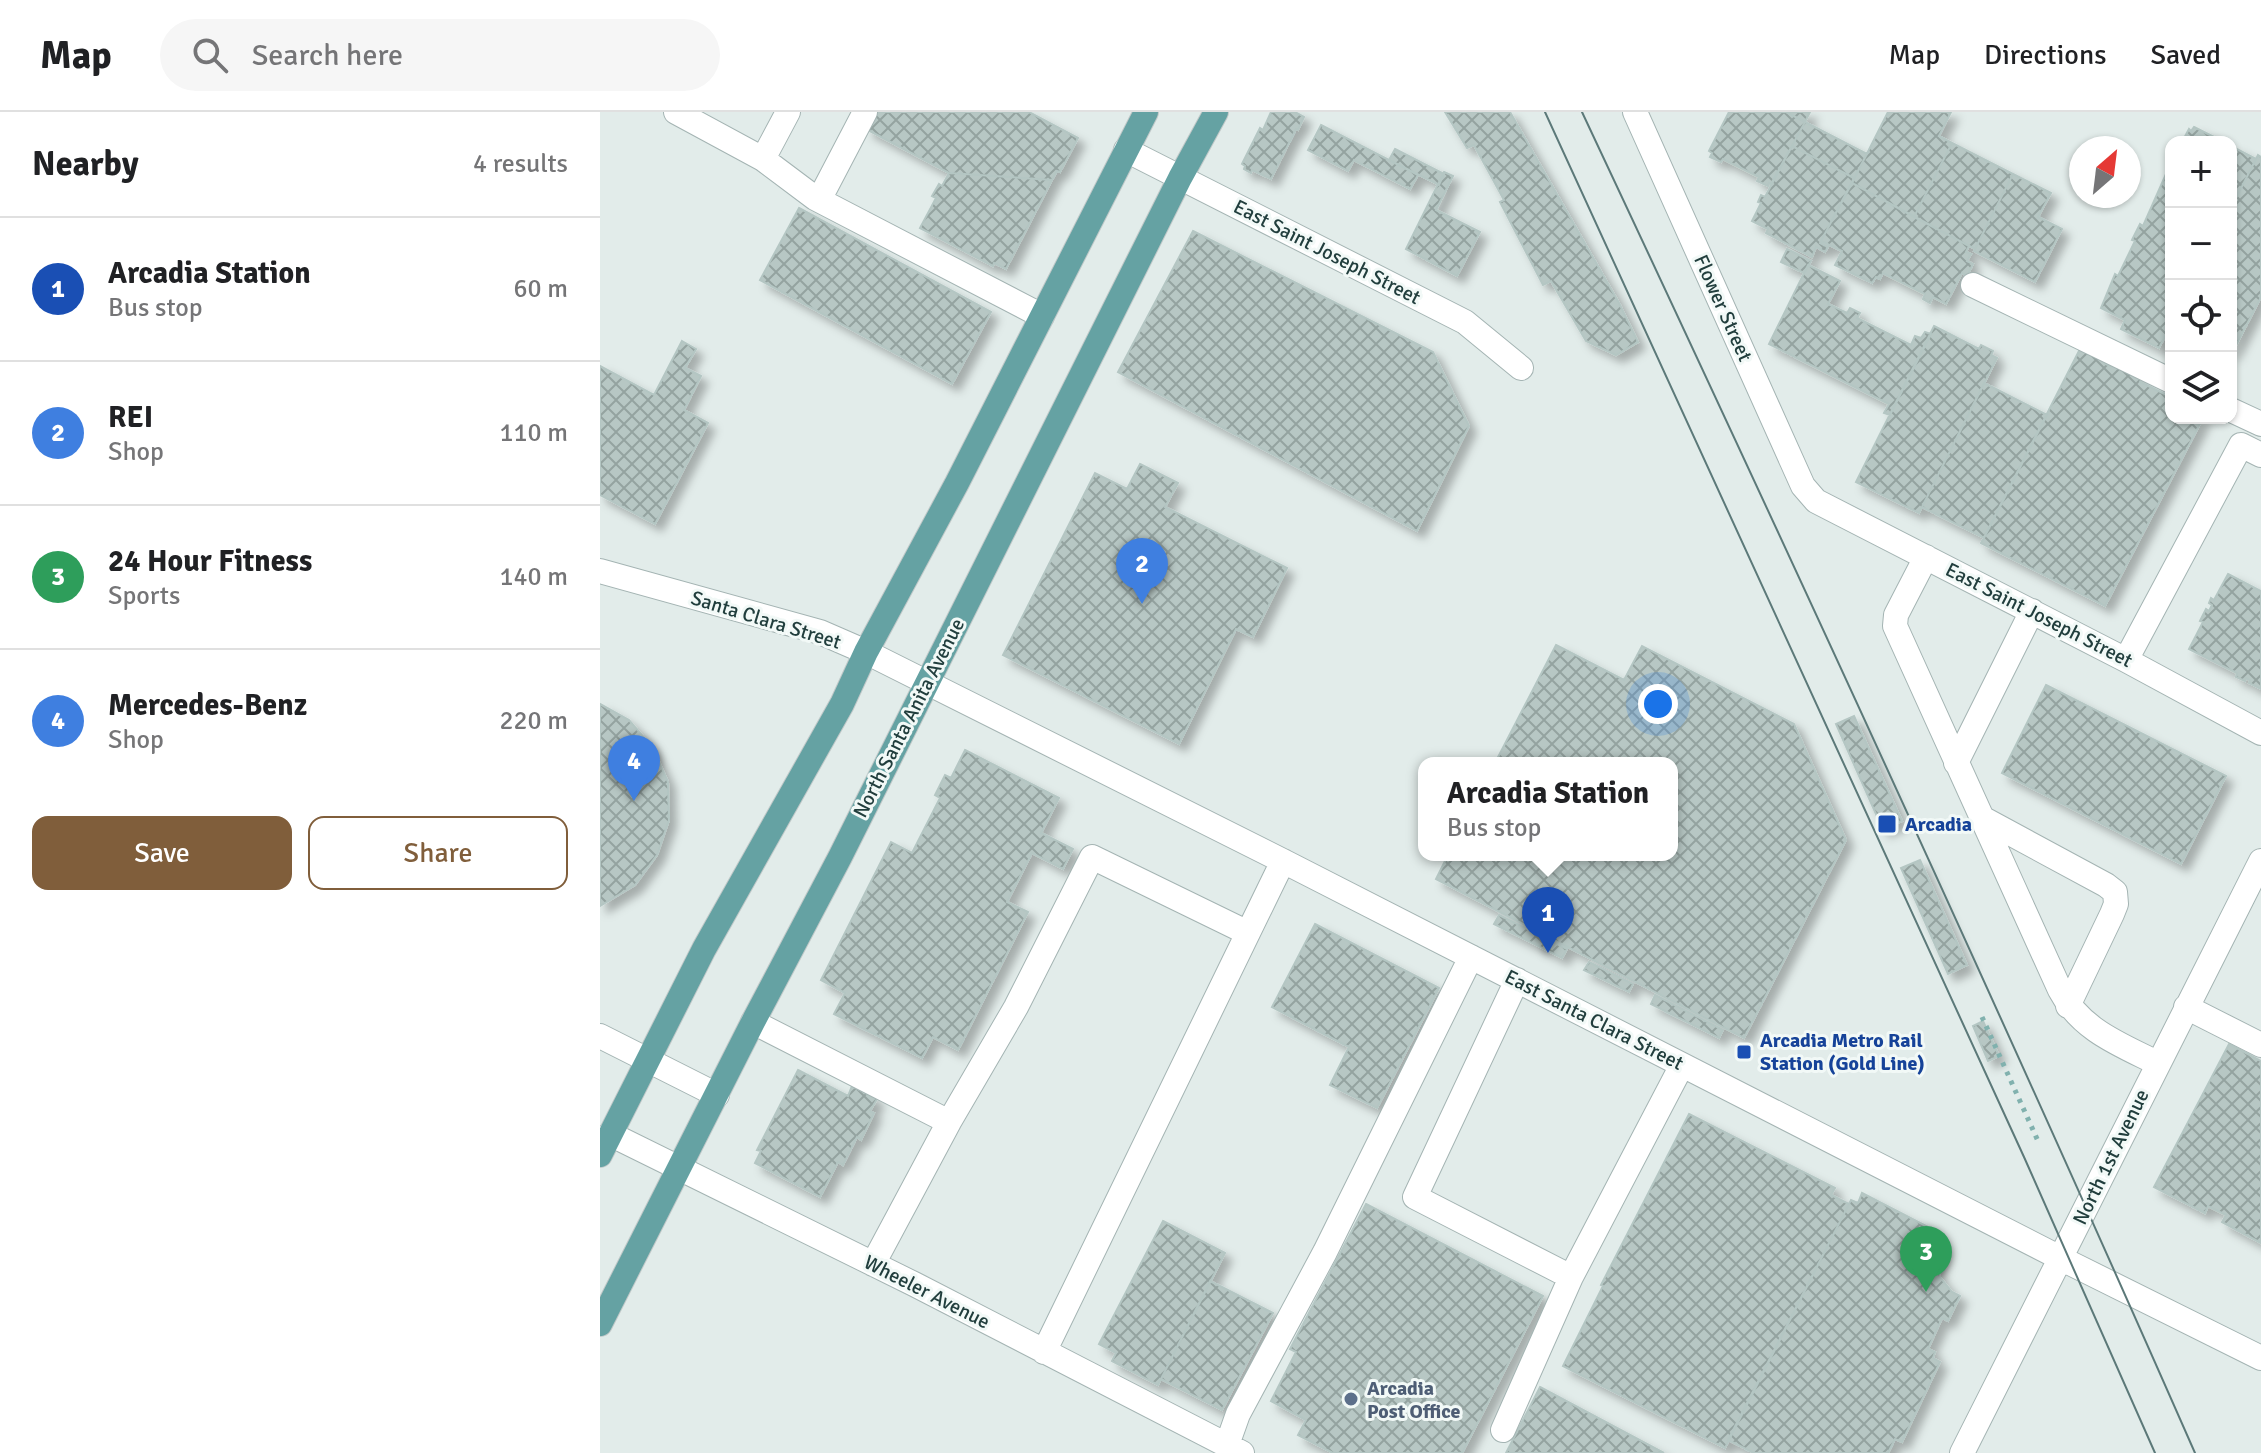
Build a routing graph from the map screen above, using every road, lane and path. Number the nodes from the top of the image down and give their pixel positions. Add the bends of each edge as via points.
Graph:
1 (676, 112) edge
2 (788, 112) edge
3 (865, 112) edge
4 (1146, 112) edge
5 (1216, 112) edge
6 (1635, 112) edge
7 (1126, 150) junction
8 (763, 159) junction
9 (1180, 178) junction
10 (819, 200) junction
11 (1973, 285) dead end
12 (1042, 316) junction
13 (1521, 368) dead end
14 (2165, 378) edge
15 (2237, 413) edge
16 (2261, 426) edge
17 (2256, 452) edge
18 (1816, 501) joint
19 (1926, 557) junction
20 (600, 571) edge
21 (2032, 611) junction
22 (866, 652) junction
23 (2126, 660) junction
24 (928, 682) junction
25 (2261, 733) edge
26 (1956, 763) junction
27 (1982, 818) junction
28 (1283, 861) junction
29 (2261, 861) edge
30 (1248, 933) junction
31 (1471, 957) junction
32 (1517, 980) junction
33 (2068, 1006) junction
34 (2186, 1007) junction
35 (1982, 1017) dead end
36 (753, 1022) junction
37 (600, 1036) edge
38 (2261, 1045) edge
39 (648, 1060) junction
40 (2157, 1063) junction
41 (1682, 1065) junction
42 (717, 1095) junction
43 (949, 1122) junction
44 (2038, 1141) dead end
45 (605, 1144) edge
46 (679, 1167) junction
47 (2061, 1258) junction
48 (873, 1264) junction
49 (1571, 1277) junction
50 (600, 1324) edge
51 (1044, 1352) junction
52 (2261, 1358) edge
53 (1503, 1430) dead end
54 (1235, 1449) edge
55 (1962, 1453) edge

1 - 8 street
2 - 8 street
3 - 10 street
4 - 7 main road
5 - 9 main road, North Santa Anita Avenue
6 - 18 street, Flower Street via 1803,486
7 - 9 street, East Saint Joseph Street
7 - 12 main road
8 - 10 street
9 - 13 street, East Saint Joseph Street via 1465,322
9 - 24 main road, North Santa Anita Avenue
10 - 12 street
11 - 14 street
12 - 22 main road
15 - 16 street
16 - 17 street
17 - 23 street via 2241,445
18 - 19 street, East Saint Joseph Street
19 - 21 street, East Saint Joseph Street
19 - 26 street via 1895,626
20 - 22 street, Santa Clara Street via 820,632
21 - 23 street, East Saint Joseph Street
21 - 26 street
22 - 24 street, Santa Clara Street
22 - 39 main road
23 - 25 street, East Saint Joseph Street
24 - 28 street, East Santa Clara Street
24 - 36 main road, North Santa Anita Avenue
26 - 27 street
27 - 33 street
27 - 33 street via 2115,892 2112,914
28 - 30 street
28 - 31 street, East Santa Clara Street
29 - 34 street, North 1st Avenue
30 - 43 street via 1092,857 1016,1007
30 - 51 street
31 - 32 street, East Santa Clara Street
31 - 54 street via 1238,1414
32 - 41 street, East Santa Clara Street
32 - 49 street via 1415,1197
33 - 40 street via 2092,1029
34 - 38 street
34 - 40 street, North 1st Avenue
35 - 44 path
36 - 42 main road, North Santa Anita Avenue
36 - 43 street
37 - 39 street
39 - 42 street
39 - 45 main road
40 - 47 street, North 1st Avenue
41 - 47 street, East Santa Clara Street
41 - 49 street
42 - 46 main road, North Santa Anita Avenue
43 - 48 street
45 - 46 street, Wheeler Avenue
46 - 48 street, Wheeler Avenue
46 - 50 main road, North Santa Anita Avenue
47 - 52 street, East Santa Clara Street
47 - 55 street, North 1st Avenue
48 - 51 street, Wheeler Avenue
49 - 53 street
51 - 54 street, Wheeler Avenue

